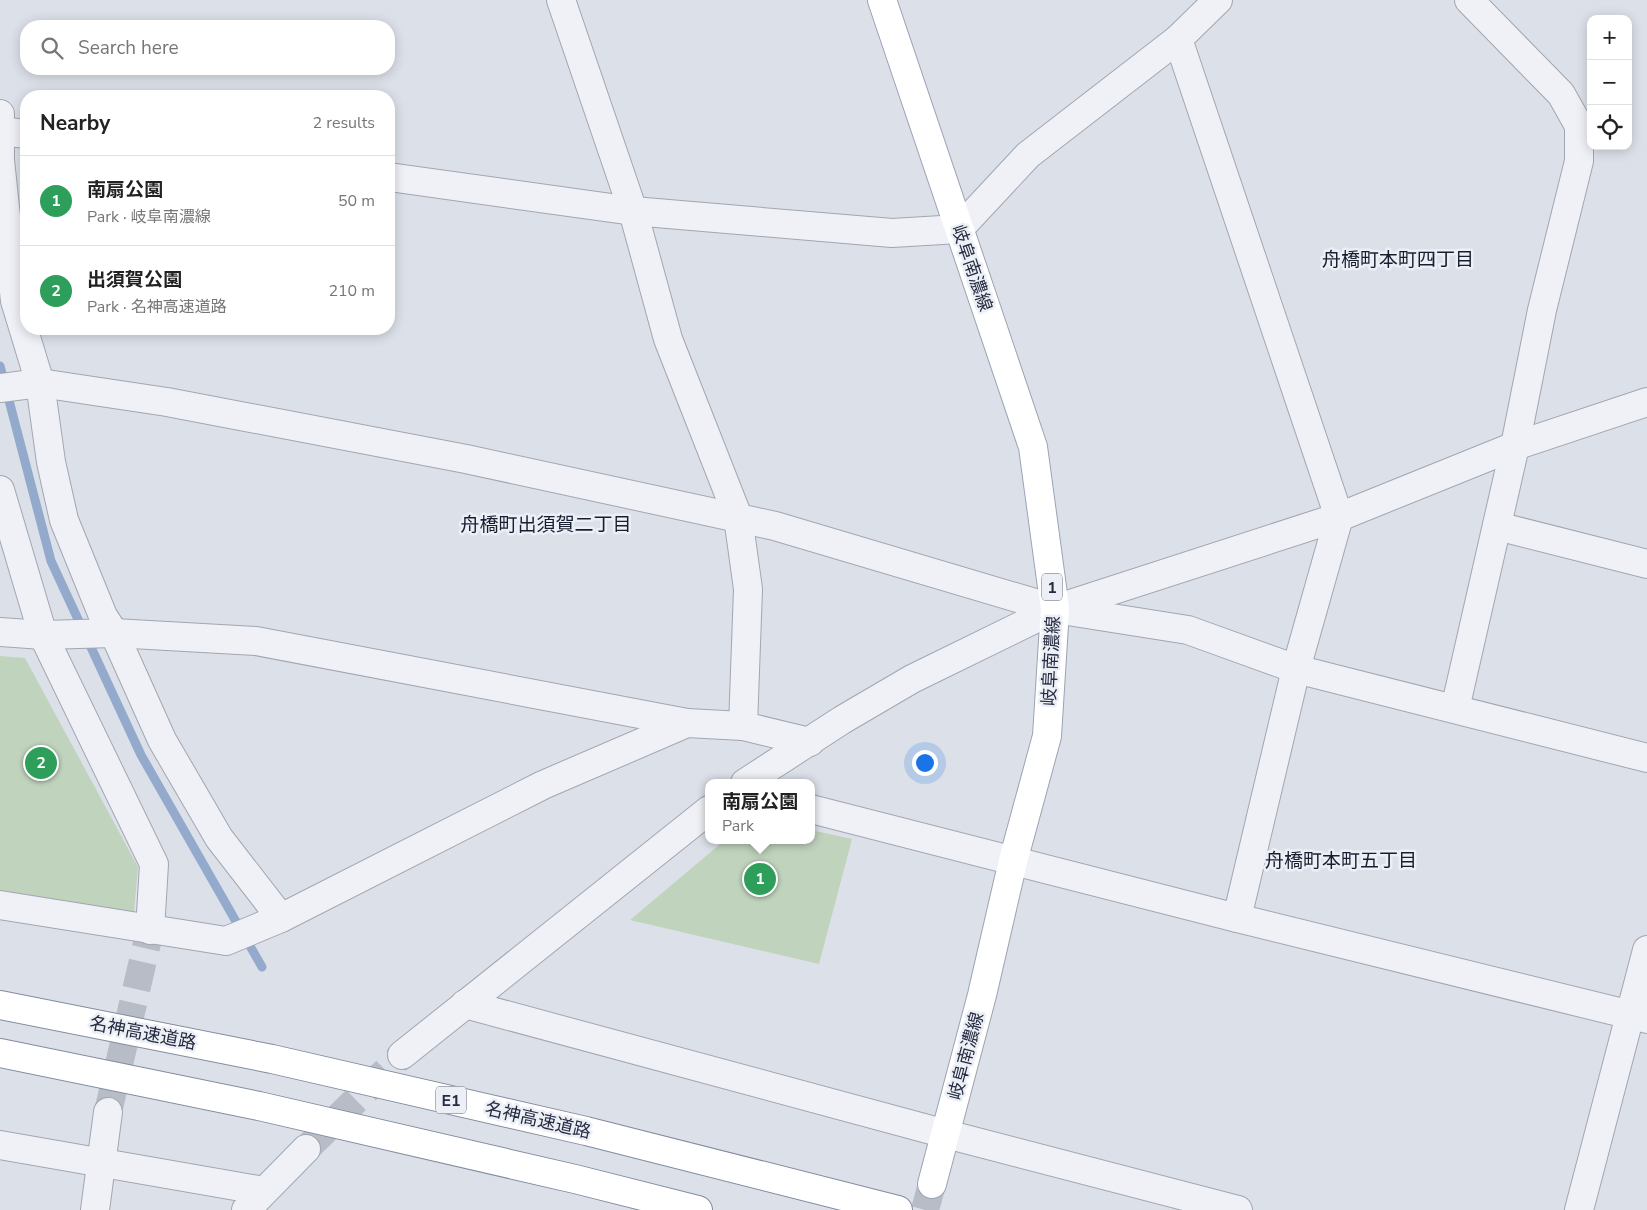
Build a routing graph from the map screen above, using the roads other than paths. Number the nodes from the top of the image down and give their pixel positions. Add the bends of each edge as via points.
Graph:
1 (561, 0) edge
2 (882, 0) edge
3 (1218, 0) edge
4 (1469, 0) edge
5 (1178, 39) junction
6 (0, 114) edge
7 (0, 130) edge
8 (20, 133) edge
9 (395, 178) edge
10 (633, 211) junction
11 (959, 229) junction
12 (21, 385) edge
13 (1647, 402) edge
14 (1516, 446) junction
15 (0, 490) edge
16 (738, 518) junction
17 (1339, 518) junction
18 (1497, 526) junction
19 (1647, 564) edge
20 (1055, 609) junction
21 (0, 632) edge
22 (107, 633) junction
23 (54, 635) junction
24 (1296, 669) junction
25 (1455, 709) junction
26 (687, 723) junction
27 (743, 726) junction
28 (810, 742) junction
29 (1647, 758) edge
30 (751, 779) edge
31 (815, 810) edge
32 (705, 813) edge
33 (1013, 861) junction
34 (0, 905) edge
35 (1237, 918) junction
36 (276, 919) junction
37 (150, 930) junction
38 (1647, 950) edge
39 (465, 1004) junction
40 (0, 1005) edge
41 (1638, 1017) edge
42 (0, 1053) edge
43 (402, 1055) tunnel mouth
44 (108, 1112) tunnel mouth
45 (946, 1134) junction
46 (0, 1145) edge
47 (306, 1149) tunnel mouth
48 (102, 1163) junction
49 (932, 1184) tunnel mouth
50 (255, 1201) edge
51 (95, 1210) edge
52 (698, 1210) edge
53 (898, 1210) edge
54 (1238, 1210) edge
55 (1579, 1210) edge

1 - 10 street
2 - 11 main road, 岐阜南濃線 / 1
3 - 5 street
4 - 14 street via 1561,94 1580,126 1580,161 1542,310
5 - 11 street via 1028,155
5 - 17 street
6 - 7 street
7 - 8 street
7 - 12 street
9 - 10 street
10 - 11 street via 892,233
10 - 16 street via 668,339
11 - 20 main road, 岐阜南濃線 / 1 via 1033,448
12 - 16 street via 167,402 466,459
12 - 22 street via 51,462 64,520 104,616
13 - 14 street
14 - 17 street
14 - 18 street
15 - 23 street
16 - 20 street via 775,526
16 - 27 street via 748,589
17 - 20 street
17 - 24 street
18 - 19 street
18 - 25 street
20 - 24 street via 1188,630
20 - 28 street via 912,679
20 - 33 main road, 岐阜南濃線 / 1 via 1047,736
21 - 23 street
22 - 23 street
22 - 26 street via 256,642
22 - 36 street via 162,740 219,838
23 - 37 street via 154,864
24 - 25 street
24 - 35 street
25 - 29 street
26 - 27 street
26 - 36 street via 543,785
27 - 28 street
28 - 30 street
31 - 33 street
32 - 39 street
33 - 35 street
33 - 45 main road, 岐阜南濃線 / 1
34 - 37 street
35 - 41 street
36 - 37 street via 226,941
38 - 41 street
39 - 43 street
39 - 45 street
40 - 53 main road, 名神高速道路 / E1 via 281,1061 586,1131
41 - 55 street
42 - 52 main road via 268,1108
44 - 48 street
45 - 49 main road, 岐阜南濃線 / 1
45 - 54 street
46 - 48 street
47 - 50 street
48 - 50 street
48 - 51 street

